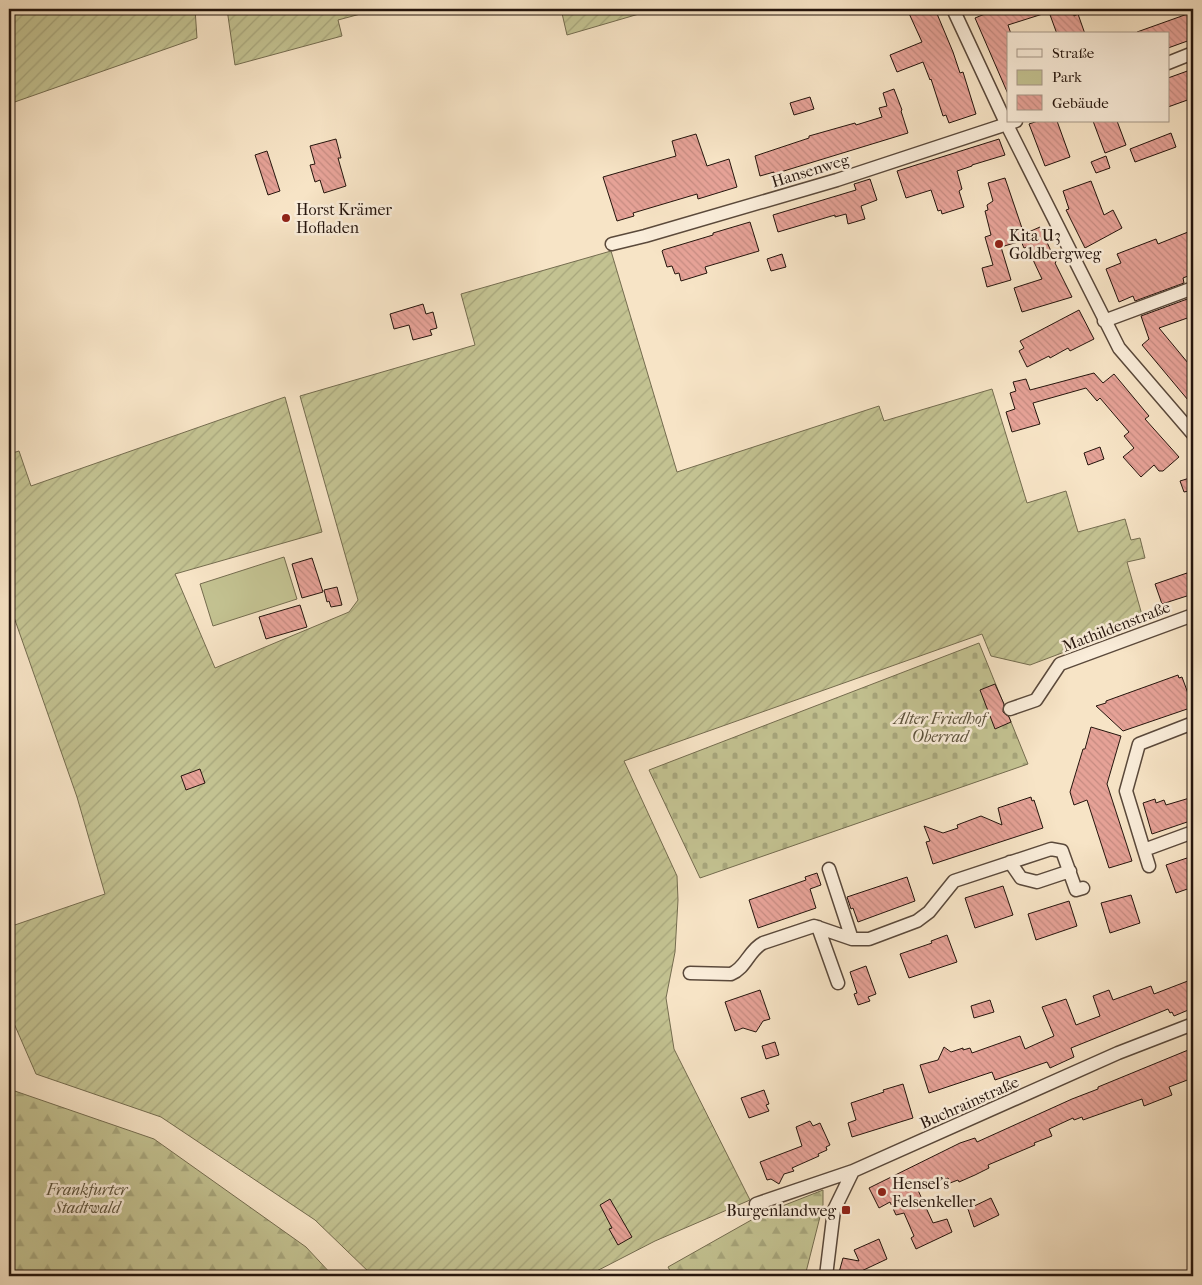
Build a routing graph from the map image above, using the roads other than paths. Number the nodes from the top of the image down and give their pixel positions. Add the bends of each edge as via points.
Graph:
1 (953, 9) edge
2 (1193, 53) edge
3 (1170, 62) edge
4 (1007, 115) edge
5 (1011, 123) edge
6 (612, 244) dead end
7 (1193, 288) edge
8 (1104, 321) junction
9 (1193, 434) edge
10 (1193, 615) edge
11 (1010, 709) dead end
12 (1193, 723) edge
13 (1193, 832) edge
14 (1144, 850) junction
15 (1010, 862) junction
16 (1150, 866) dead end
17 (829, 869) dead end
18 (1070, 871) junction
19 (1083, 888) dead end
20 (818, 927) junction
21 (852, 939) junction
22 (690, 973) dead end
23 (838, 983) dead end
24 (1193, 1024) edge
25 (853, 1172) junction
26 (756, 1204) dead end
27 (826, 1276) edge

1 - 4 street
2 - 3 street
5 - 6 street, Hansenweg via 827,183
5 - 8 street
7 - 8 street
8 - 9 street via 1119,348
10 - 11 street, Mathildenstraße via 1060,664 1036,700
12 - 14 street via 1139,744 1126,791
13 - 14 street
14 - 16 street
15 - 18 street via 1021,878 1037,882
15 - 18 street via 1051,848 1062,850
15 - 21 street via 954,881 918,921 869,939
17 - 21 street
18 - 19 street via 1076,890
20 - 21 street
20 - 22 street via 763,943 756,947 740,969 731,974
20 - 23 street
24 - 25 street, Buchrainstraße via 1118,1053
25 - 26 street, Buchrainstraße
25 - 27 street via 834,1210

